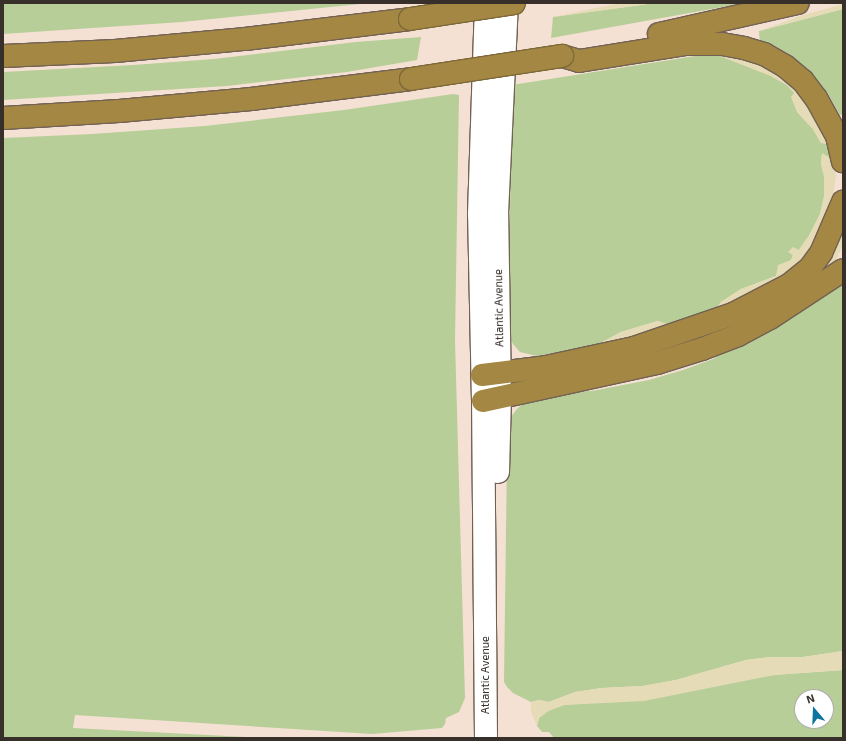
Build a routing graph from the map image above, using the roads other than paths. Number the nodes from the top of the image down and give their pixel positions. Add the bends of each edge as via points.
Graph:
1 (486, 3) edge
2 (507, 3) edge
3 (514, 3) edge
4 (798, 3) edge
5 (3, 56) edge
6 (562, 56) junction
7 (3, 118) edge
8 (843, 161) edge
9 (843, 202) edge
10 (843, 270) edge
11 (491, 374) junction
12 (492, 399) junction
13 (486, 738) edge

1 - 11 main road, Atlantic Avenue via 479,214
2 - 11 main road, Atlantic Avenue
3 - 5 highway, bridge via 410,19 245,39 115,51
4 - 6 highway
6 - 7 highway, bridge via 251,100 119,112
6 - 8 highway via 579,61 685,44 722,44 764,54 785,66 803,81 816,98 837,136
9 - 11 highway via 821,253 810,268 789,285 733,314 634,348 546,367
10 - 12 highway via 770,318 738,335 702,349 657,363
11 - 12 main road, Atlantic Avenue
12 - 13 main road, Atlantic Avenue via 485,612

